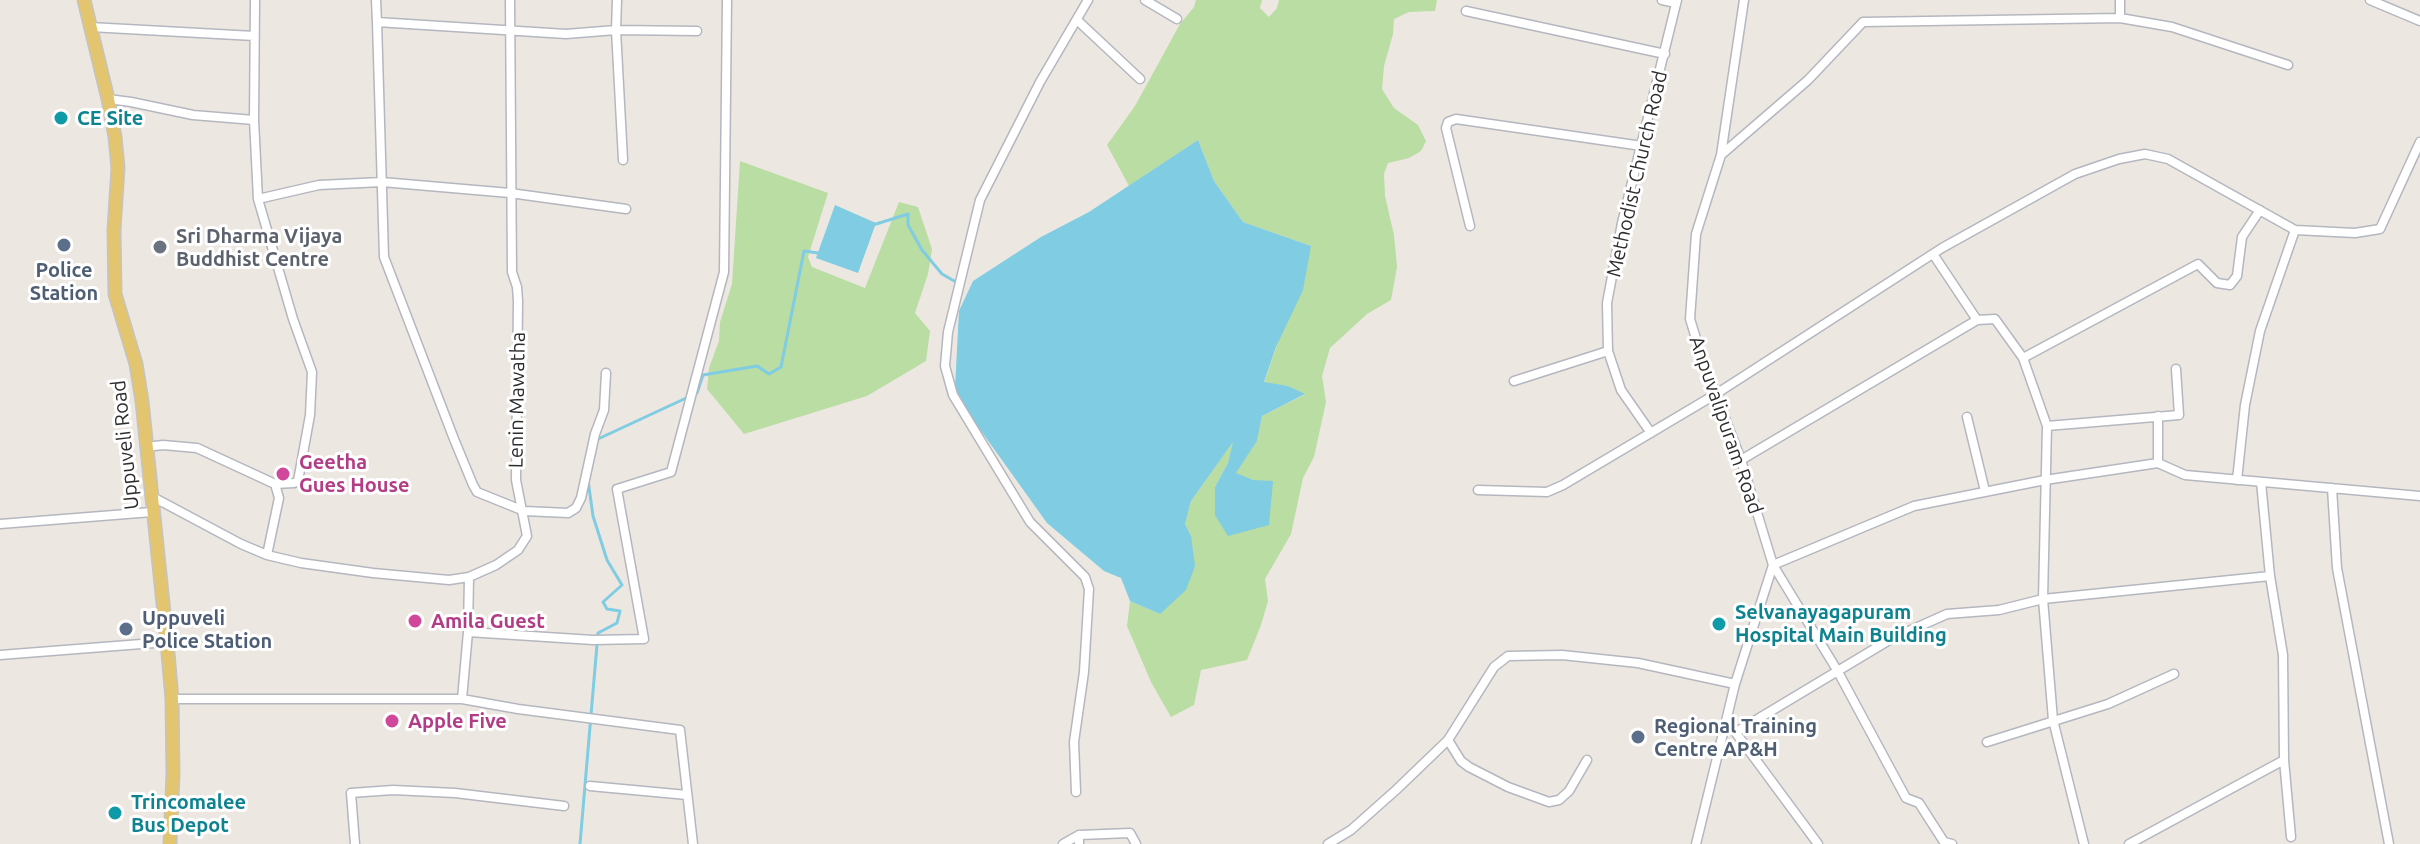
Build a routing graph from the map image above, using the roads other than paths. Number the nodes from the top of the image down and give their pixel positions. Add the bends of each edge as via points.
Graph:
1 (84, 0) edge
2 (255, 0) edge
3 (376, 0) edge
4 (510, 0) edge
5 (617, 0) edge
6 (727, 0) edge
7 (1088, 0) edge
8 (1145, 0) edge
9 (1662, 0) edge
10 (1744, 0) edge
11 (2120, 0) edge
12 (2370, 0) edge
13 (1677, 1) edge
14 (1466, 11) dead end
15 (2120, 18) junction
16 (1177, 19) dead end
17 (1077, 20) junction
18 (2420, 21) edge
19 (377, 22) junction
20 (90, 27) junction
21 (616, 30) junction
22 (510, 31) junction
23 (697, 31) dead end
24 (254, 36) junction
25 (1665, 54) junction
26 (2288, 65) dead end
27 (1140, 79) dead end
28 (108, 99) junction
29 (254, 120) junction
30 (2420, 142) edge
31 (1642, 146) junction
32 (1721, 155) junction
33 (623, 160) dead end
34 (382, 182) junction
35 (510, 193) junction
36 (258, 199) junction
37 (626, 209) dead end
38 (2260, 210) junction
39 (1470, 226) dead end
40 (2295, 230) junction
41 (1933, 254) junction
42 (1977, 320) junction
43 (1608, 351) junction
44 (2023, 358) junction
45 (2176, 369) dead end
46 (606, 373) dead end
47 (1514, 381) dead end
48 (1716, 394) junction
49 (2158, 416) junction
50 (1967, 417) dead end
51 (2047, 426) junction
52 (1651, 433) junction
53 (146, 447) junction
54 (1741, 460) junction
55 (2158, 463) junction
56 (2045, 480) junction
57 (2237, 480) junction
58 (2261, 482) junction
59 (275, 484) junction
60 (2332, 488) junction
61 (1478, 490) dead end
62 (1985, 491) junction
63 (150, 496) junction
64 (2420, 496) edge
65 (524, 511) junction
66 (152, 512) junction
67 (0, 524) edge
68 (267, 555) junction
69 (1773, 565) junction
70 (2270, 576) junction
71 (469, 577) junction
72 (2043, 599) junction
73 (468, 632) junction
74 (167, 642) junction
75 (0, 655) edge
76 (1837, 670) junction
77 (2174, 674) dead end
78 (1735, 684) junction
79 (172, 699) junction
80 (462, 699) junction
81 (2053, 720) junction
82 (1726, 724) junction
83 (1736, 732) junction
84 (1448, 740) junction
85 (1987, 742) dead end
86 (1587, 760) dead end
87 (2284, 760) junction
88 (590, 786) dead end
89 (1076, 792) dead end
90 (687, 795) junction
91 (564, 806) dead end
92 (2291, 837) dead end
93 (1079, 840) edge
94 (170, 844) edge
95 (355, 844) edge
96 (693, 844) edge
97 (1063, 844) edge
98 (1136, 844) edge
99 (1328, 844) edge
100 (1696, 844) edge
101 (1818, 844) edge
102 (1952, 844) edge
103 (2084, 844) edge
104 (2129, 844) edge
105 (2389, 844) edge

1 - 20 main road, Uppuveli Road
2 - 24 street
3 - 19 street
4 - 22 street, Lenin Mawatha
5 - 21 street
6 - 73 street via 724,272 671,472 617,489 644,639
7 - 17 street
8 - 16 street
9 - 13 street
10 - 32 street, Anpuvalipuram Road
11 - 15 street
12 - 18 street
13 - 25 street, Methodist Church Road
14 - 25 street
15 - 26 street via 2172,27
15 - 32 street via 1863,22 1808,80
17 - 27 street
17 - 89 street via 980,200 948,332 945,366 953,395 1030,522 1085,577 1089,589 1074,742
19 - 22 street
19 - 34 street
20 - 24 street
20 - 28 main road, Uppuveli Road
21 - 22 street
21 - 23 street
21 - 33 street
22 - 35 street, Lenin Mawatha
24 - 29 street
25 - 31 street, Methodist Church Road
28 - 29 street
28 - 53 main road, Uppuveli Road via 118,168 115,294 136,364
29 - 36 street
30 - 40 street via 2380,229
31 - 39 street via 1448,122
31 - 43 street, Methodist Church Road via 1607,303
32 - 48 street, Anpuvalipuram Road via 1696,234 1690,295 1690,319
34 - 35 street
34 - 36 street via 319,185
34 - 65 street via 384,257 473,485 477,492
35 - 37 street
35 - 65 street, Lenin Mawatha via 518,301 516,480
36 - 59 street via 312,372 298,481
38 - 40 street
38 - 41 street via 2168,159 2145,154 2075,174
38 - 44 street via 2242,237 2237,276 2230,285 2217,283 2198,264
40 - 57 street via 2260,331
41 - 42 street
41 - 48 street
42 - 44 street via 1995,319
42 - 54 street
43 - 47 street
43 - 52 street, Methodist Church Road via 1621,390
44 - 51 street
45 - 49 street via 2179,415
46 - 65 street via 604,410 576,508 568,513
48 - 52 street
48 - 54 street, Anpuvalipuram Road
49 - 51 street
49 - 55 street
50 - 62 street
51 - 56 street
52 - 61 street via 1547,492
53 - 59 street via 197,448
53 - 63 main road, Uppuveli Road
54 - 69 street, Anpuvalipuram Road
55 - 56 street
55 - 57 street via 2185,475
56 - 62 street
56 - 72 street
57 - 58 street
58 - 60 street
58 - 70 street
59 - 68 street via 279,498
60 - 64 street
60 - 105 street via 2337,568
62 - 69 street via 1914,506
63 - 66 main road, Uppuveli Road
63 - 68 street, Lenin Mawatha
65 - 71 street, Lenin Mawatha via 527,536 518,550
66 - 67 street
66 - 74 main road, Uppuveli Road
68 - 71 street, Lenin Mawatha via 373,573
69 - 76 street, Anpuvalipuram Road
69 - 78 street
70 - 72 street
70 - 87 street via 2283,655
71 - 73 street
72 - 76 street via 1999,610 1947,614
72 - 81 street
73 - 80 street
74 - 75 street
74 - 79 main road, Uppuveli Road
76 - 83 street
76 - 102 street, Anpuvalipuram Road via 1906,798 1919,803 1944,842
77 - 81 street via 2108,704
78 - 82 street
78 - 84 street via 1638,663 1508,656 1494,667
79 - 80 street
79 - 94 main road, Uppuveli Road
80 - 90 street via 680,730
81 - 85 street
81 - 103 street
82 - 83 street
82 - 100 street
83 - 101 street
84 - 86 street via 1469,767 1549,802 1569,791
84 - 99 street via 1351,830
87 - 92 street
87 - 104 street
88 - 90 street
90 - 96 street
91 - 95 street via 455,793 351,793
93 - 97 street
93 - 98 street via 1130,833

